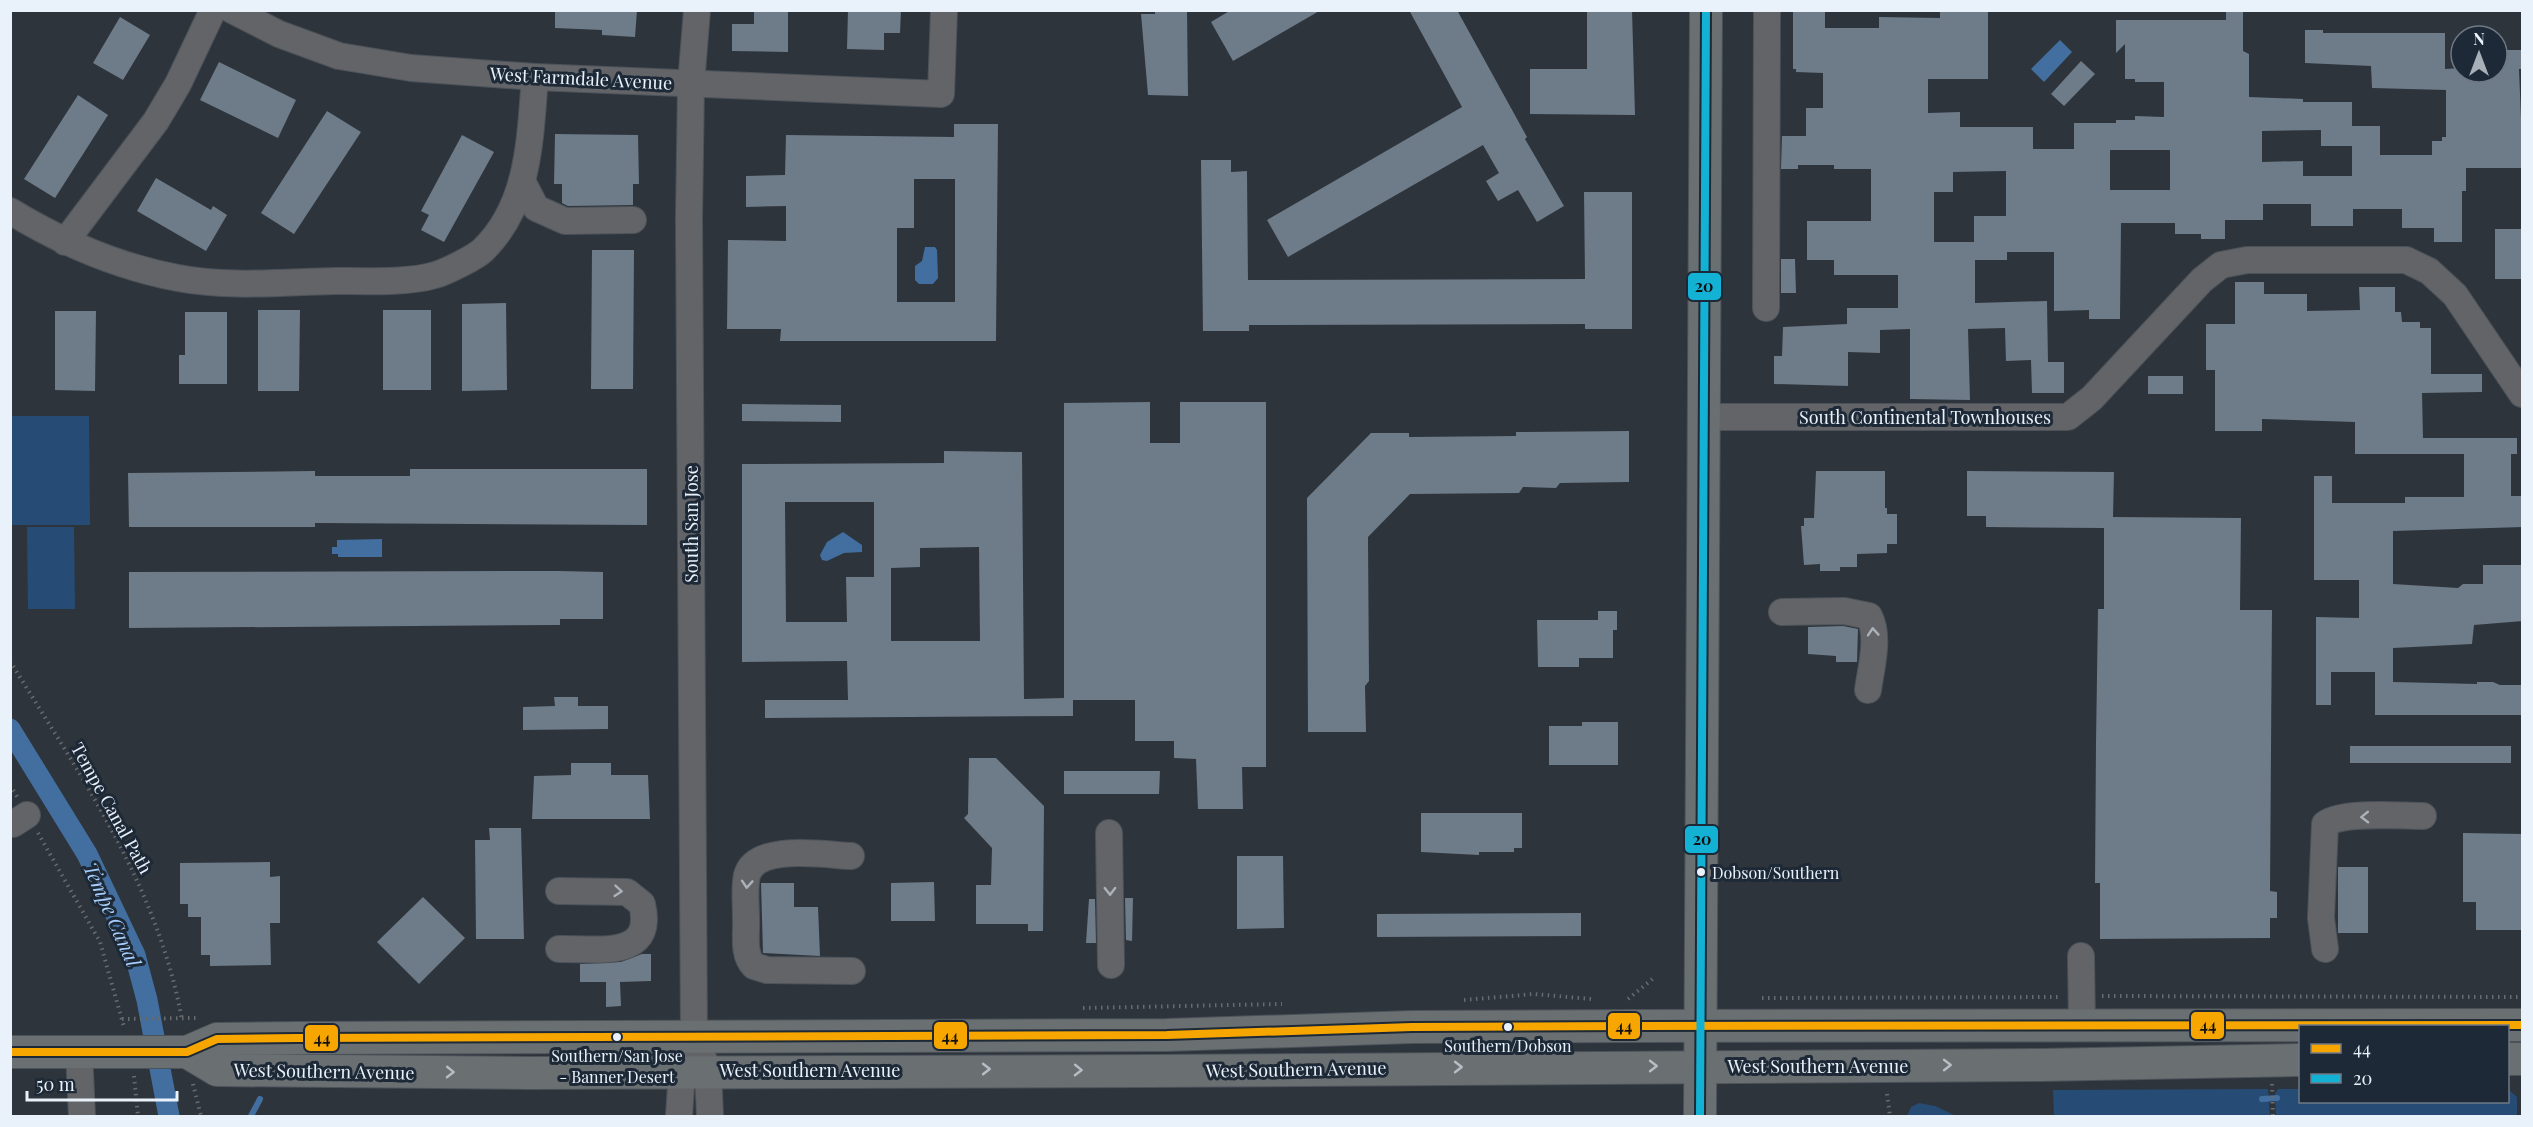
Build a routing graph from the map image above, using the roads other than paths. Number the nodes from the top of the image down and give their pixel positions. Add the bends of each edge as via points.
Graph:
1 (213, 10) edge
2 (232, 10) edge
3 (697, 10) edge
4 (944, 10) edge
5 (1706, 10) edge
6 (1767, 10) edge
7 (535, 77) junction
8 (691, 84) junction
9 (522, 182) junction
10 (10, 211) edge
11 (633, 220) dead end
12 (65, 242) junction
13 (1766, 308) dead end
14 (2523, 394) edge
15 (1704, 417) junction
16 (1782, 612) dead end
17 (1868, 690) dead end
18 (2423, 816) dead end
19 (1109, 833) dead end
20 (851, 864) dead end
21 (559, 891) dead end
22 (559, 949) dead end
23 (2325, 949) dead end
24 (2081, 956) dead end
25 (1111, 965) dead end
26 (852, 971) dead end
27 (2081, 1011) junction
28 (1297, 1017) junction
29 (2278, 1025) junction
30 (2523, 1025) edge
31 (1699, 1026) junction
32 (1034, 1036) junction
33 (694, 1038) junction
34 (10, 1052) edge
35 (79, 1052) junction
36 (182, 1052) junction
37 (2299, 1060) edge
38 (2103, 1063) junction
39 (1700, 1066) junction
40 (1035, 1070) junction
41 (695, 1071) junction
42 (1149, 1071) junction
43 (82, 1116) edge
44 (680, 1116) edge
45 (710, 1116) edge
46 (1700, 1116) edge

1 - 12 street via 156,121
2 - 7 street, West Farmdale Avenue via 279,34 339,56 411,68
3 - 8 street, South San Jose
4 - 8 street, West Farmdale Avenue via 941,94
5 - 15 main road
6 - 13 street
7 - 8 street, West Farmdale Avenue
7 - 9 street via 528,163
8 - 33 street, South San Jose
9 - 11 street via 536,208 565,221
9 - 12 street via 511,213 483,251 435,275 221,285 176,278
10 - 12 street
14 - 15 street, South Continental Townhouses via 2455,295 2429,271 2406,260 2274,259 2221,266 2202,280 2092,398 2068,417
15 - 31 main road
17 -> 16 street via 1874,639 1869,616 1844,611
18 -> 23 street via 2332,819 2325,824 2321,918
19 -> 25 street
20 -> 26 street via 786,853 756,862 747,873 747,954 750,963 767,970
21 -> 22 street via 627,892 642,904 644,925 636,942 626,947
24 - 27 street
27 - 29 main road, West Southern Avenue
27 - 31 main road, West Southern Avenue
28 - 31 main road, West Southern Avenue via 1412,1027
28 - 32 main road, West Southern Avenue
28 - 42 main road via 1297,1043 1285,1049 1183,1054
29 - 30 main road, West Southern Avenue
29 - 38 main road via 2272,1035 2255,1042 2171,1045
31 - 39 main road
32 - 33 main road, West Southern Avenue
32 - 40 main road
33 - 36 main road, West Southern Avenue via 217,1039
33 - 41 street
34 - 35 main road
35 - 36 main road
35 - 43 street
36 -> 41 main road, West Southern Avenue via 217,1070
37 - 38 main road, West Southern Avenue
39 -> 38 main road, West Southern Avenue
42 -> 39 main road, West Southern Avenue
39 - 46 main road
41 -> 40 main road, West Southern Avenue
40 -> 42 main road, West Southern Avenue
41 - 44 street
41 - 45 street

